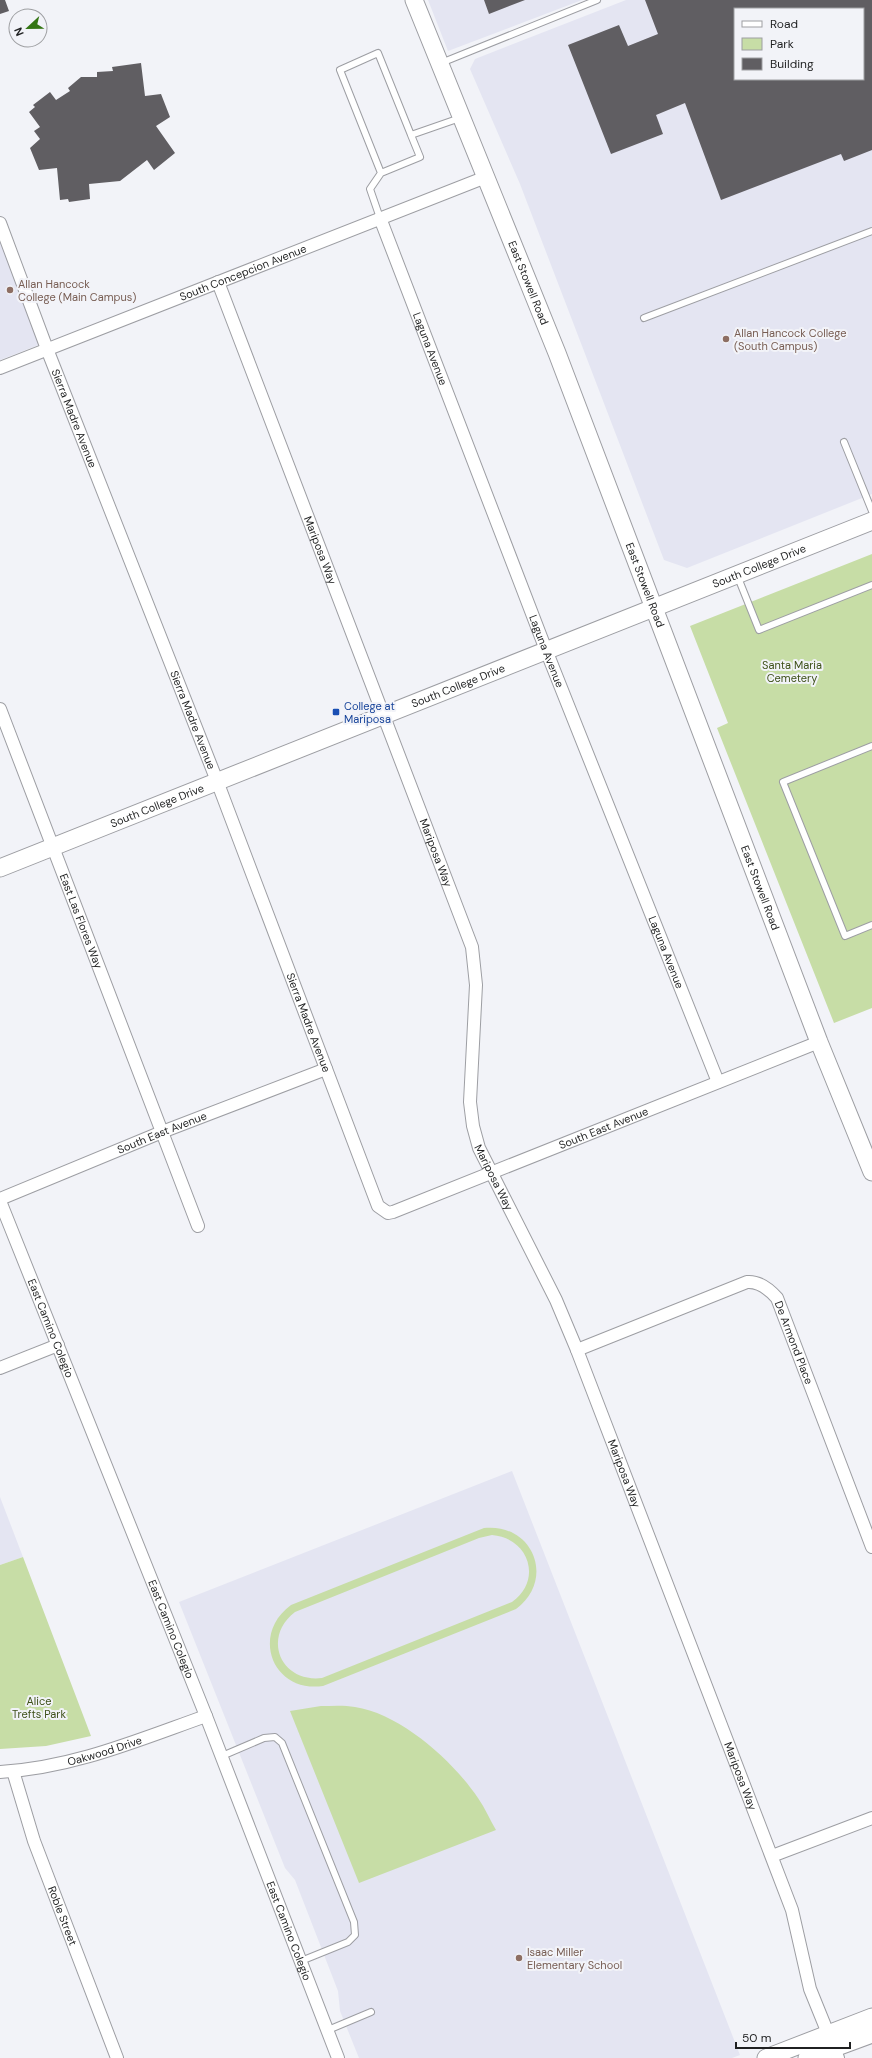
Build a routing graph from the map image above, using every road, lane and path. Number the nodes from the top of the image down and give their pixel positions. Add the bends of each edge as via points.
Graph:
1 (414, 0) edge
2 (597, 0) edge
3 (439, 64) junction
4 (462, 118) junction
5 (411, 134) junction
6 (381, 173) junction
7 (486, 177) junction
8 (380, 218) junction
9 (0, 223) edge
10 (872, 231) edge
11 (218, 282) junction
12 (644, 318) dead end
13 (47, 349) junction
14 (0, 368) edge
15 (844, 442) dead end
16 (872, 511) edge
17 (872, 521) edge
18 (737, 574) junction
19 (872, 585) edge
20 (653, 608) junction
21 (546, 650) junction
22 (0, 709) edge
23 (384, 715) junction
24 (872, 746) edge
25 (218, 781) junction
26 (53, 847) junction
27 (0, 868) edge
28 (872, 926) edge
29 (819, 1042) junction
30 (326, 1069) junction
31 (718, 1082) junction
32 (162, 1132) junction
33 (872, 1172) edge
34 (490, 1174) junction
35 (0, 1200) edge
36 (388, 1212) joint
37 (198, 1226) dead end
38 (58, 1345) junction
39 (577, 1350) junction
40 (0, 1368) edge
41 (872, 1546) edge
42 (206, 1716) junction
43 (222, 1756) junction
44 (13, 1771) junction
45 (0, 1772) edge
46 (872, 1818) edge
47 (772, 1856) junction
48 (301, 1961) junction
49 (371, 2012) dead end
50 (872, 2017) edge
51 (328, 2030) junction
52 (872, 2034) edge
53 (834, 2047) edge
54 (117, 2058) edge
55 (338, 2058) edge
56 (766, 2058) edge
57 (807, 2058) edge

1 - 3 main road, East Stowell Road
2 - 3 lane
3 - 4 main road, East Stowell Road
4 - 5 lane
4 - 7 main road, East Stowell Road
5 - 6 lane via 420,157
5 - 6 lane via 378,53 340,70
6 - 8 lane via 370,189
7 - 8 street, South Concepcion Avenue
7 - 20 main road, East Stowell Road via 557,353
8 - 11 street, South Concepcion Avenue
8 - 21 street, Laguna Avenue
9 - 13 street, Sierra Madre Avenue
10 - 12 lane
11 - 13 street, South Concepcion Avenue
11 - 23 street, Mariposa Way
13 - 14 street, South Concepcion Avenue
13 - 25 street, Sierra Madre Avenue
15 - 16 lane
17 - 18 main road, South College Drive
18 - 19 lane via 759,630
18 - 20 main road, South College Drive
20 - 21 main road, South College Drive
20 - 29 main road, East Stowell Road
21 - 23 main road, South College Drive
21 - 31 street, Laguna Avenue
22 - 26 street, East Las Flores Way
23 - 25 main road, South College Drive
23 - 34 street, Mariposa Way via 472,947 476,985 470,1102 479,1148
24 - 28 lane via 783,782 846,936
25 - 26 main road, South College Drive
25 - 30 street, Sierra Madre Avenue
26 - 27 main road, South College Drive
26 - 32 street, East Las Flores Way
29 - 31 street, South East Avenue
29 - 33 main road, East Stowell Road
30 - 32 street, South East Avenue
30 - 36 street, Sierra Madre Avenue via 378,1206
31 - 34 street, South East Avenue
32 - 35 street, South East Avenue
32 - 37 street, East Las Flores Way
34 - 36 street, South East Avenue
34 - 39 street, Mariposa Way via 534,1254
35 - 38 street, East Camino Colegio
38 - 40 street
38 - 42 street, East Camino Colegio
39 - 41 street, De Armond Place via 747,1282 768,1288 777,1298
39 - 47 street, Mariposa Way
42 - 43 street, East Camino Colegio
42 - 44 street, Oakwood Drive via 91,1757 46,1768
43 - 48 street, East Camino Colegio
43 - 48 lane via 264,1738 275,1737 282,1743 354,1922 355,1935 348,1942
44 - 45 street, Oakwood Drive
44 - 54 street, Roble Street via 34,1840
46 - 47 street
47 - 53 street, Mariposa Way via 792,1910 810,1989
48 - 51 street, East Camino Colegio
49 - 51 lane
50 - 53 main road
51 - 55 street, East Camino Colegio
52 - 53 main road
53 - 56 main road
53 - 57 main road

